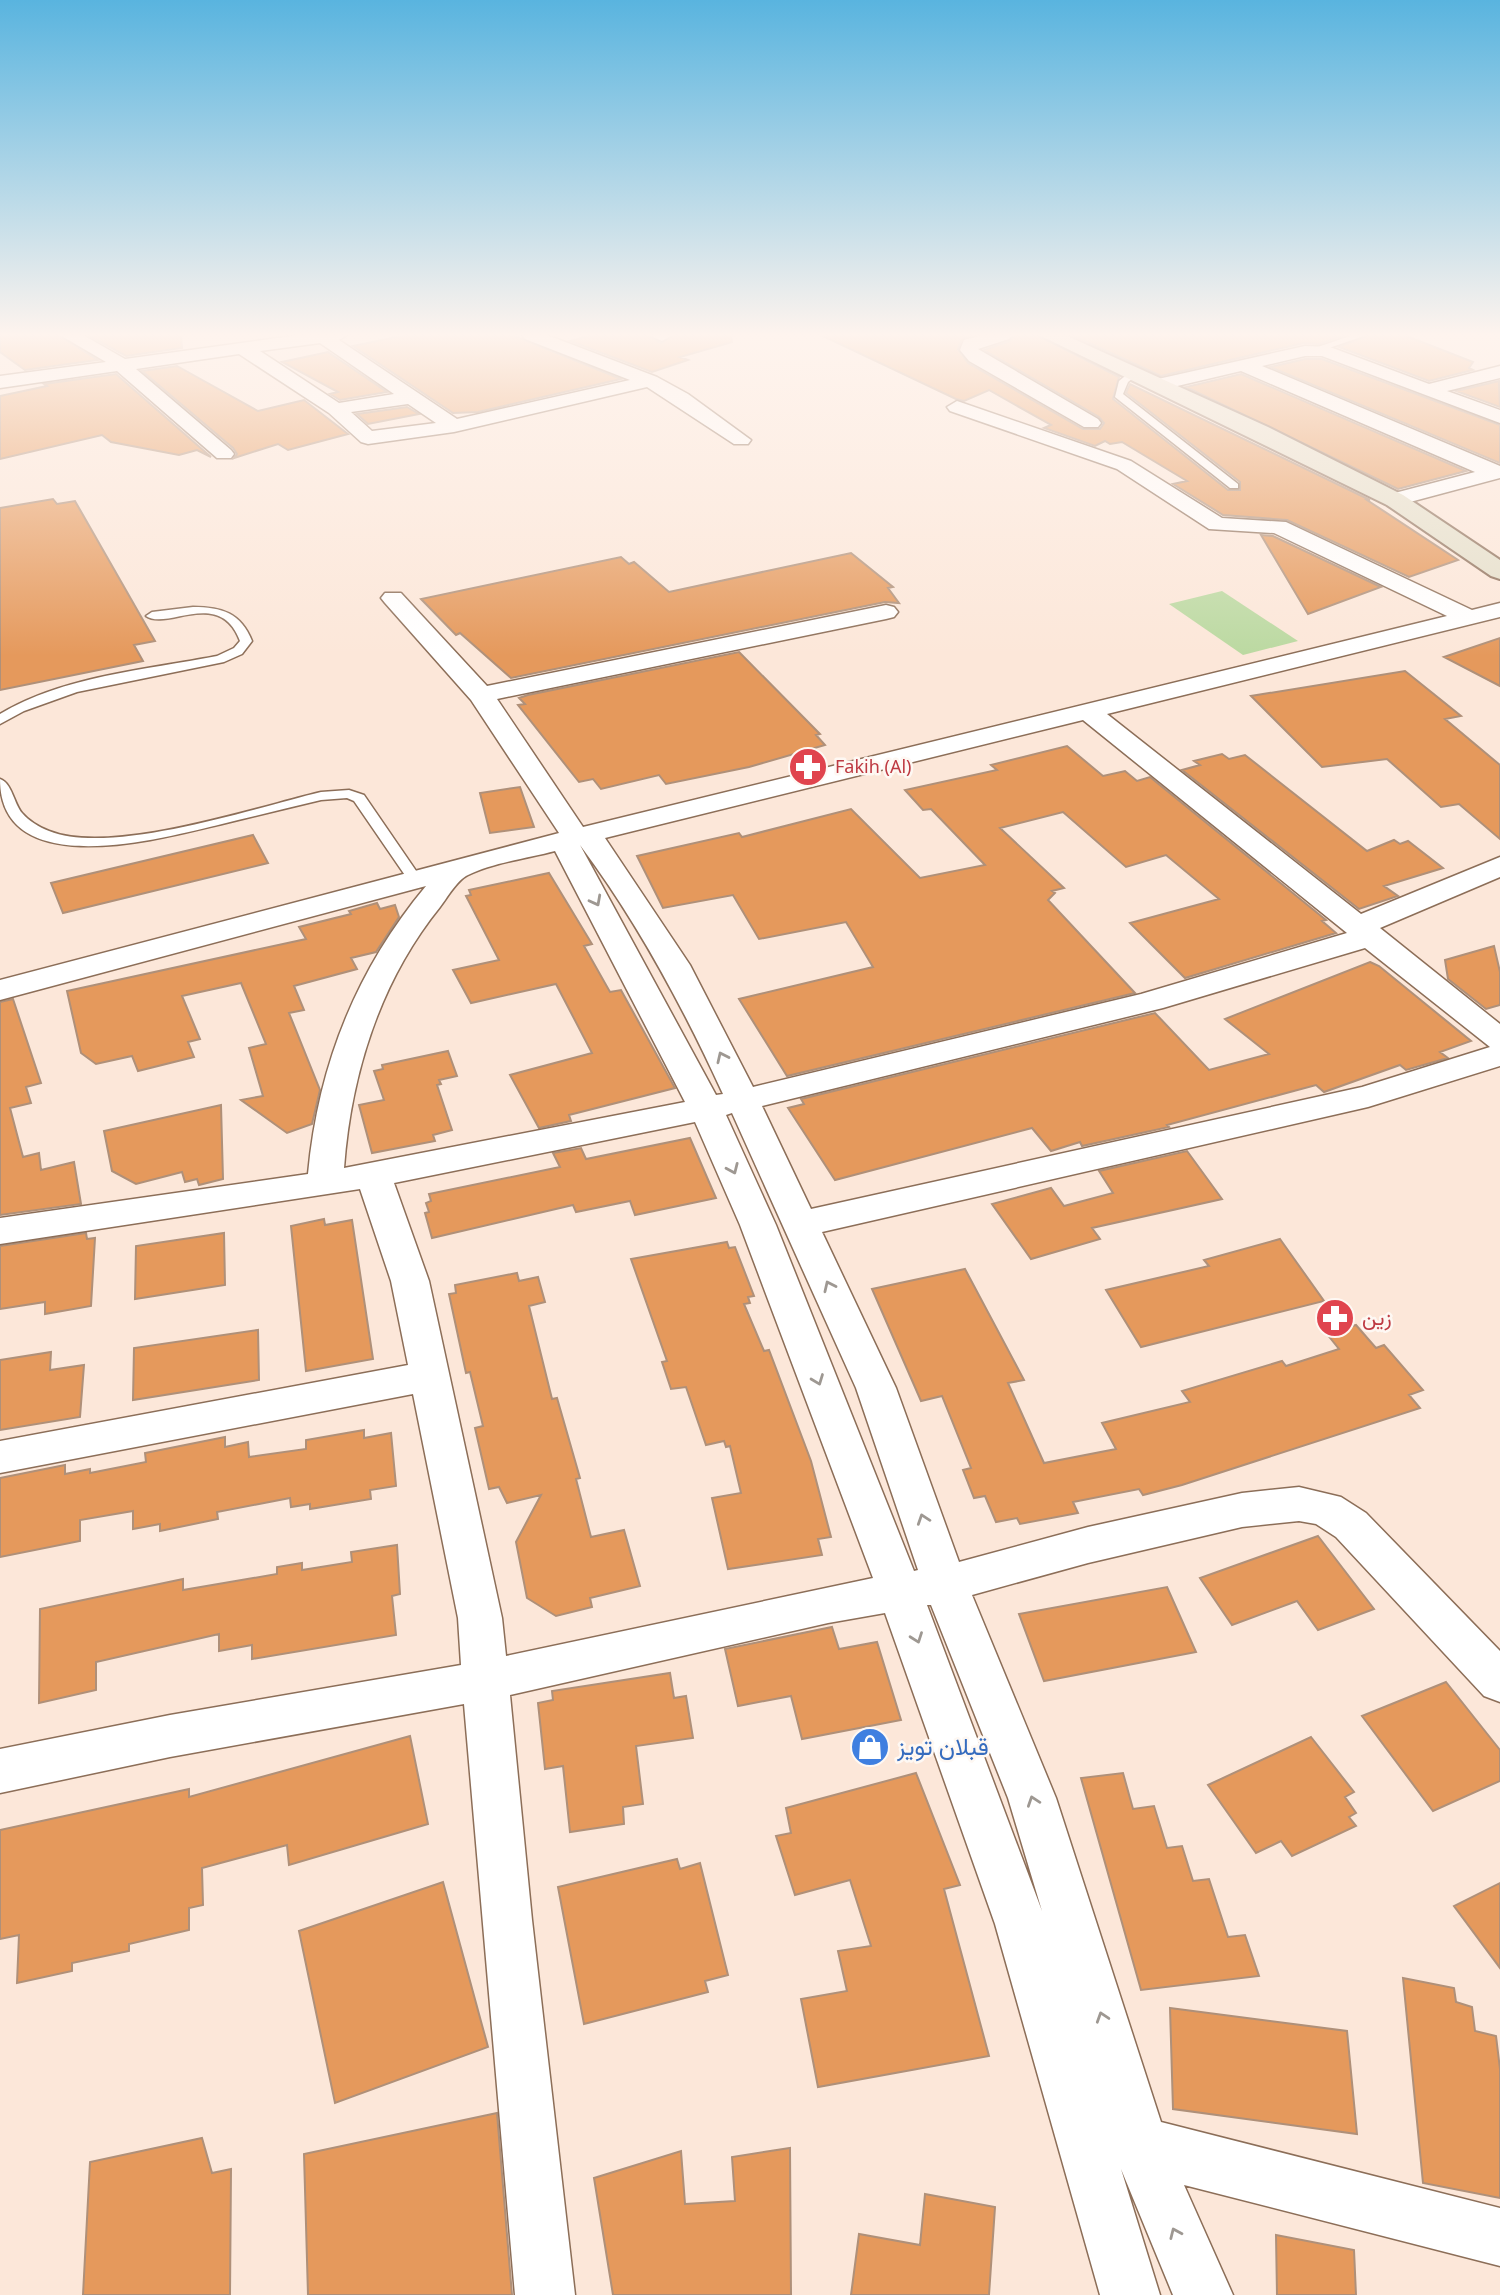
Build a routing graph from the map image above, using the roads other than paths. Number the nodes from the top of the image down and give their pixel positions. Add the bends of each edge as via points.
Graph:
1 (210, 442) edge
2 (1063, 442) edge
3 (1177, 442) edge
4 (1275, 442) edge
5 (1426, 442) edge
6 (224, 454) dead end
7 (1497, 472) edge
8 (1234, 486) dead end
9 (1395, 500) junction
10 (1500, 572) edge
11 (393, 598) dead end
12 (1500, 610) edge
13 (886, 612) dead end
14 (152, 616) dead end
15 (1468, 617) junction
16 (481, 695) junction
17 (1087, 711) junction
18 (0, 720) edge
19 (0, 783) edge
20 (576, 837) junction
21 (1500, 866) edge
22 (454, 870) junction
23 (416, 881) junction
24 (1366, 931) junction
25 (0, 990) edge
26 (1500, 1040) edge
27 (1500, 1055) edge
28 (725, 1106) junction
29 (374, 1178) junction
30 (325, 1185) junction
31 (800, 1224) junction
32 (0, 1231) edge
33 (430, 1376) junction
34 (0, 1457) edge
35 (923, 1588) junction
36 (487, 1680) junction
37 (1500, 1682) edge
38 (0, 1771) edge
39 (1140, 2144) junction
40 (1500, 2238) edge
41 (545, 2295) edge
42 (1130, 2295) edge
43 (1203, 2295) edge

1 - 6 street
2 - 15 street via 1124,465 1217,524 1278,527
3 - 8 lane
4 - 9 street
5 - 7 street
7 - 9 street
9 - 10 street
11 - 16 street
12 - 15 street
13 - 16 street
14 - 18 lane via 194,610 221,612 238,622 246,641 238,651 220,659 46,696
15 - 17 street
16 - 20 street
17 - 20 street
17 - 24 street
19 - 23 lane via 17,816 31,828 78,841 107,843 138,841 321,796 349,794 359,798
20 - 22 street
20 - 28 street
21 - 24 street
22 - 23 street
22 - 30 street via 394,949 354,1027 332,1103
23 - 25 street
24 - 26 street
24 - 28 street via 1251,976
27 - 31 street via 1368,1096
28 - 29 street
28 - 31 street
28 -> 35 street via 758,1225
29 - 30 street
29 - 33 street via 410,1281
30 - 32 street
35 -> 31 street via 876,1388
33 - 34 street
33 - 36 street via 464,1532
35 - 36 street via 729,1625
35 - 37 street via 1242,1510 1299,1504 1338,1515 1351,1525
39 -> 35 street via 1032,1798
35 -> 42 street
36 - 38 street
36 - 41 street via 506,1920
39 - 40 street via 1236,2173
43 -> 39 street

